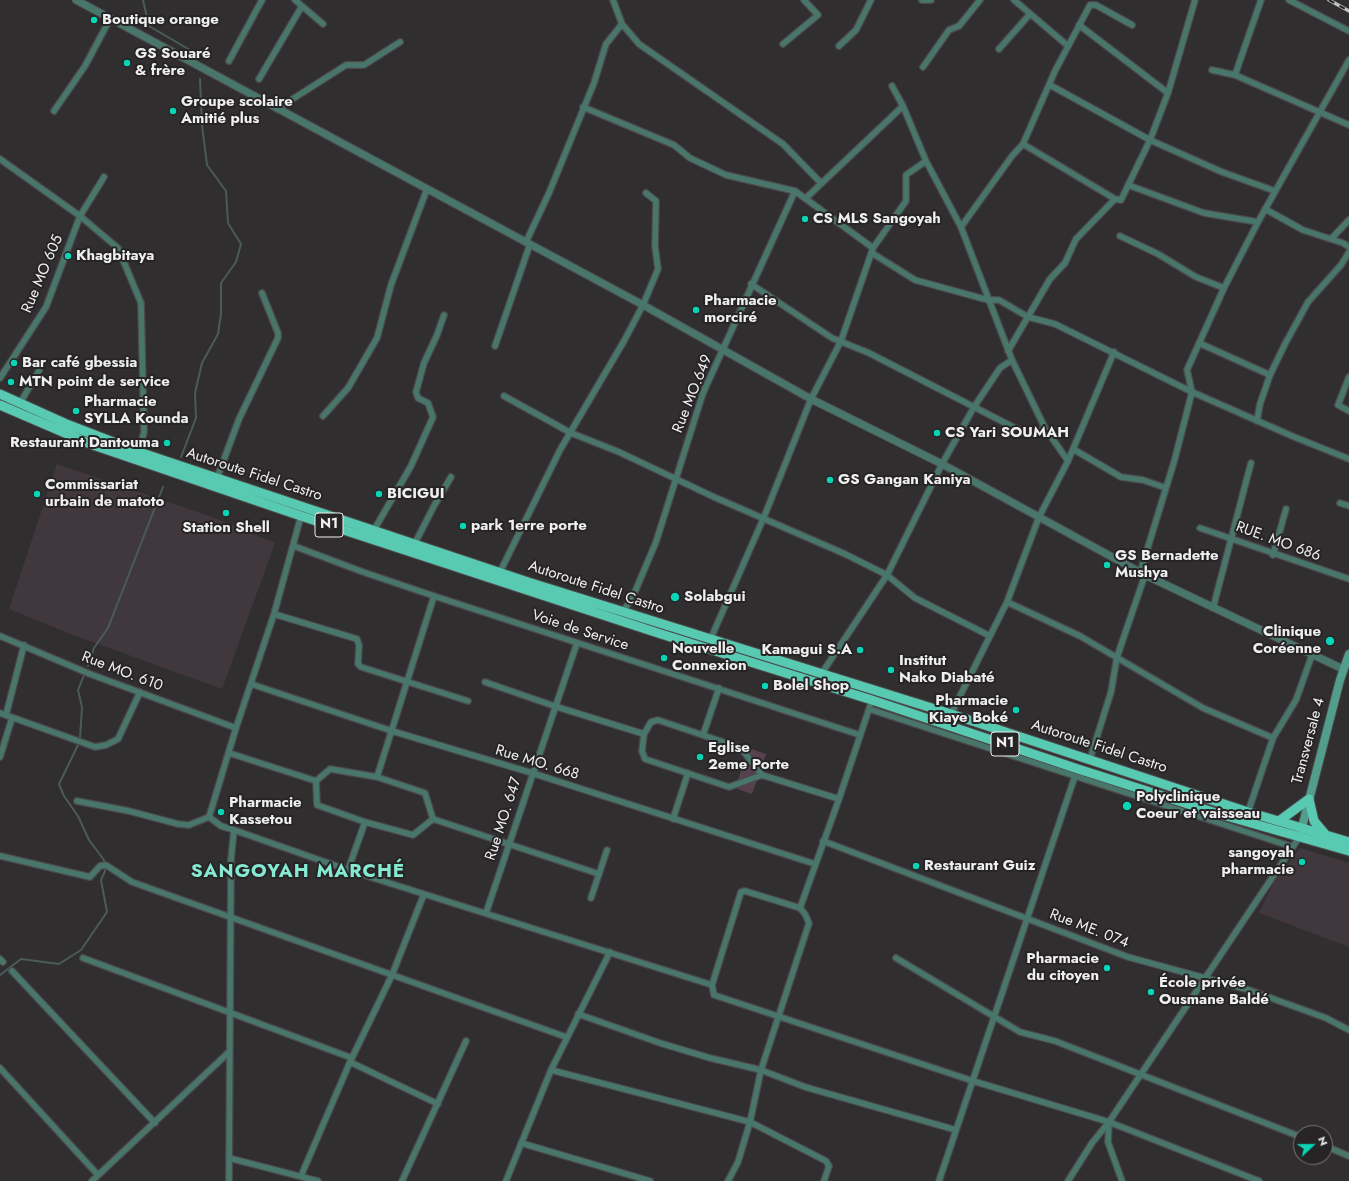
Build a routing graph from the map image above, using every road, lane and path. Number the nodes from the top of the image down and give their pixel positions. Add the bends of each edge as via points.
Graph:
1 (76, 0) edge
2 (262, 0) edge
3 (295, 0) edge
4 (613, 0) edge
5 (804, 0) edge
6 (871, 0) edge
7 (922, 0) edge
8 (931, 0) edge
9 (980, 0) edge
10 (1014, 0) edge
11 (1195, 0) edge
12 (1261, 0) edge
13 (1289, 0) edge
14 (302, 6) junction
15 (1030, 14) junction
16 (110, 19) junction
17 (323, 24) dead end
18 (622, 24) junction
19 (1079, 25) junction
20 (1132, 25) dead end
21 (1349, 31) edge
22 (400, 42) dead end
23 (783, 44) dead end
24 (839, 46) dead end
25 (1068, 46) junction
26 (999, 49) dead end
27 (1349, 60) edge
28 (228, 61) dead end
29 (923, 67) dead end
30 (1212, 70) dead end
31 (1235, 75) junction
32 (259, 79) dead end
33 (1050, 85) junction
34 (892, 86) dead end
35 (1168, 93) junction
36 (903, 106) junction
37 (583, 107) junction
38 (277, 109) junction
39 (54, 111) dead end
40 (1318, 113) junction
41 (1349, 125) edge
42 (1150, 140) junction
43 (1023, 144) junction
44 (0, 159) edge
45 (926, 161) junction
46 (104, 177) dead end
47 (821, 184) junction
48 (1128, 185) junction
49 (427, 189) junction
50 (796, 191) junction
51 (1275, 191) junction
52 (646, 193) dead end
53 (806, 198) junction
54 (1115, 199) junction
55 (1265, 209) junction
56 (80, 216) junction
57 (1349, 220) edge
58 (1258, 222) junction
59 (961, 227) junction
60 (1120, 236) dead end
61 (1331, 239) junction
62 (528, 243) junction
63 (1349, 247) edge
64 (872, 251) junction
65 (1349, 252) edge
66 (751, 284) junction
67 (1224, 288) junction
68 (262, 293) dead end
69 (988, 300) junction
70 (643, 305) junction
71 (444, 315) dead end
72 (1028, 317) junction
73 (841, 341) junction
74 (1200, 343) junction
75 (496, 346) dead end
76 (724, 349) junction
77 (1008, 351) junction
78 (1114, 352) junction
79 (1012, 360) junction
80 (39, 371) dead end
81 (1270, 375) junction
82 (1349, 377) edge
83 (0, 378) edge
84 (1192, 392) junction
85 (0, 394) edge
86 (504, 396) dead end
87 (811, 399) junction
88 (20, 403) junction
89 (974, 407) junction
90 (1, 408) edge
91 (1349, 410) edge
92 (323, 416) dead end
93 (1257, 421) junction
94 (1045, 428) junction
95 (571, 433) junction
96 (1073, 449) junction
97 (140, 452) junction
98 (1349, 459) edge
99 (1068, 461) junction
100 (1251, 463) dead end
101 (942, 464) junction
102 (451, 477) dead end
103 (216, 478) junction
104 (676, 479) junction
105 (1166, 488) junction
106 (1340, 503) dead end
107 (1349, 506) edge
108 (1286, 509) dead end
109 (301, 516) junction
110 (764, 517) junction
111 (1039, 517) junction
112 (1200, 528) dead end
113 (374, 530) junction
114 (1232, 539) junction
115 (415, 542) junction
116 (294, 546) junction
117 (1273, 554) junction
118 (500, 572) junction
119 (1142, 574) junction
120 (888, 575) junction
121 (1349, 579) edge
122 (434, 596) junction
123 (1007, 602) junction
124 (1213, 608) junction
125 (623, 612) junction
126 (274, 614) junction
127 (0, 636) edge
128 (990, 636) junction
129 (711, 638) junction
130 (577, 643) junction
131 (24, 645) junction
132 (1349, 654) edge
133 (1312, 655) junction
134 (1117, 657) junction
135 (1346, 670) edge
136 (822, 673) junction
137 (408, 681) junction
138 (485, 682) dead end
139 (251, 684) junction
140 (718, 688) junction
141 (140, 692) junction
142 (468, 701) dead end
143 (871, 704) junction
144 (554, 706) junction
145 (0, 712) edge
146 (952, 714) junction
147 (9, 716) junction
148 (236, 728) junction
149 (392, 731) junction
150 (644, 734) junction
151 (703, 735) junction
152 (860, 735) junction
153 (1273, 738) junction
154 (229, 753) junction
155 (0, 757) edge
156 (1029, 757) junction
157 (1090, 759) junction
158 (532, 773) junction
159 (688, 773) junction
160 (762, 775) junction
161 (1075, 776) junction
162 (377, 777) junction
163 (316, 781) junction
164 (1309, 799) junction
165 (839, 800) junction
166 (77, 801) dead end
167 (1164, 801) junction
168 (1248, 812) junction
169 (209, 817) junction
170 (1215, 817) junction
171 (433, 819) junction
172 (673, 819) junction
173 (1279, 820) junction
174 (365, 822) junction
175 (1302, 827) junction
176 (234, 830) junction
177 (1326, 835) junction
178 (1300, 836) junction
179 (823, 841) junction
180 (1349, 842) edge
181 (508, 844) junction
182 (1293, 848) junction
183 (607, 850) dead end
184 (1349, 851) edge
185 (0, 856) edge
186 (815, 864) junction
187 (348, 870) junction
188 (599, 874) junction
189 (424, 894) junction
190 (591, 898) dead end
191 (800, 908) junction
192 (486, 913) junction
193 (231, 918) junction
194 (1027, 918) junction
195 (610, 952) junction
196 (83, 958) dead end
197 (896, 958) dead end
198 (12, 971) dead end
199 (392, 975) junction
200 (1205, 977) junction
201 (712, 985) junction
202 (230, 1014) junction
203 (578, 1014) junction
204 (994, 1015) junction
205 (780, 1016) junction
206 (1349, 1030) edge
207 (566, 1037) junction
208 (466, 1041) dead end
209 (229, 1052) junction
210 (351, 1060) junction
211 (0, 1068) edge
212 (551, 1070) junction
213 (761, 1070) junction
214 (1139, 1075) junction
215 (973, 1081) junction
216 (438, 1104) junction
217 (750, 1122) junction
218 (1109, 1122) junction
219 (155, 1123) junction
220 (956, 1130) junction
221 (1293, 1134) edge
222 (521, 1143) junction
223 (1333, 1149) edge
224 (1349, 1156) edge
225 (229, 1158) junction
226 (98, 1175) junction
227 (301, 1176) junction
228 (227, 1180) edge
229 (92, 1181) edge
230 (318, 1181) edge
231 (402, 1181) edge
232 (506, 1181) edge
233 (650, 1181) edge
234 (728, 1181) edge
235 (824, 1181) edge
236 (939, 1181) edge
237 (1068, 1181) edge
238 (1122, 1181) edge
239 (1259, 1181) edge

1 - 16 street
2 - 28 street
3 - 14 street
4 - 18 street
5 - 23 street via 818,15
6 - 24 street via 856,30
7 - 8 street
9 - 29 street via 959,26 949,30
10 - 15 street
11 - 35 street
12 - 31 street
13 - 21 street
14 - 17 street
14 - 32 street
15 - 25 street
15 - 26 street
16 - 38 street
16 - 39 street via 85,66
18 - 37 street via 606,44 594,83
18 - 47 street via 639,44 783,144
19 - 20 street via 1093,4
19 - 25 street
19 - 35 street
22 - 38 street via 364,65 346,65
25 - 33 street
27 - 40 street
30 - 31 street
31 - 40 street
33 - 42 street
33 - 43 street
34 - 36 street
35 - 42 street
36 - 45 street
36 - 47 street
37 - 50 street via 674,145 690,158 726,175
37 - 62 street
38 - 49 street
40 - 41 street
40 - 51 street
42 - 48 street
42 - 51 street via 1222,172
43 - 54 street
43 - 59 street
44 - 56 street
45 - 59 street
45 - 64 street via 906,176 906,201
46 - 56 street, Rue MO 605
47 - 53 street
48 - 54 street via 1121,200
48 - 58 street via 1204,213
49 - 62 street
49 - 92 street via 391,285 377,338 348,388
50 - 53 street
50 - 66 street, Rue MO.649
51 - 55 street
52 - 70 street via 656,201 655,246 658,269
53 - 64 street
54 - 72 street via 1076,239 1065,263 1050,279
55 - 58 street
55 - 61 street via 1303,230
56 - 83 street, Rue MO 605 via 46,307
56 - 97 street via 118,248 141,303 144,432
57 - 61 street
58 - 67 street
59 - 69 street
60 - 67 street via 1158,254 1196,277
61 - 63 street
62 - 70 street
62 - 75 street
64 - 69 street via 915,280
64 - 73 street
65 - 81 street via 1341,265 1308,302
66 - 73 street via 806,322
66 - 76 street, Rue MO.649
67 - 74 street
68 - 103 street via 278,338 239,419
69 - 72 street via 999,300
69 - 77 street
70 - 76 street
70 - 95 street
71 - 113 street via 424,363 416,392 418,398 428,403 433,417 411,466
72 - 77 street
72 - 78 street via 1055,324
73 - 87 street
73 - 89 street
74 - 81 street
74 - 84 street via 1187,370
76 - 87 street
76 - 104 street, Rue MO.649 via 703,393
77 - 79 street
78 - 84 street
78 - 96 street
79 - 89 street via 1000,368
79 - 94 street
80 - 88 street
81 - 93 street
82 - 91 street via 1338,405
84 - 93 street
84 - 105 street
85 - 88 highway, Autoroute Fidel Castro / N1
86 - 95 street
87 - 101 street
87 - 110 street
88 - 97 highway, Autoroute Fidel Castro / N1
89 - 94 street via 1015,428 1034,434
89 - 101 street
90 - 109 highway, Autoroute Fidel Castro / N1 via 93,445
93 - 98 street
94 - 99 street
95 - 104 street
95 - 118 street via 560,450
96 - 99 street
96 - 105 street via 1121,477 1143,480
97 - 103 highway, Autoroute Fidel Castro / N1
99 - 111 street
100 - 114 street
101 - 111 street
101 - 120 street
102 - 115 street
103 - 113 highway, Autoroute Fidel Castro / N1
104 - 110 street
104 - 125 street, Rue MO.649 via 656,542 634,594
105 - 119 street
106 - 107 street
108 - 117 street
109 - 116 street
109 - 143 highway, Autoroute Fidel Castro / N1
110 - 120 street
110 - 129 street
111 - 119 street
111 - 123 street
112 - 114 street, RUE. MO 686
113 - 115 highway, Autoroute Fidel Castro / N1
114 - 117 street, RUE. MO 686
114 - 124 street
115 - 118 highway, Autoroute Fidel Castro / N1
116 - 122 street, Voie de Service
116 - 126 street
117 - 121 street, RUE. MO 686
118 - 125 highway, Autoroute Fidel Castro / N1
119 - 124 street
119 - 134 street
120 - 128 street via 915,598
120 - 136 street
122 - 130 street, Voie de Service
122 - 137 street
123 - 128 street
123 - 134 street via 1080,636
124 - 133 street
125 - 129 highway, Autoroute Fidel Castro / N1
126 - 137 street via 357,639 359,666
126 - 139 street
127 - 131 street, Rue MO. 610
128 - 146 street
129 - 136 highway, Autoroute Fidel Castro / N1
130 - 140 street, Voie de Service
130 - 144 street, Rue MO. 647
131 - 141 street, Rue MO. 610 via 90,674
131 - 147 street
132 - 135 main road, Transversale 4
133 - 135 street
133 - 153 street via 1296,700
134 - 153 street via 1203,708
134 - 157 street via 1111,692
135 - 164 main road, Transversale 4
136 - 146 highway, Autoroute Fidel Castro / N1
137 - 142 street
137 - 149 street
138 - 144 street
139 - 148 street
139 - 149 street, Rue MO. 668
140 - 151 street
140 - 152 street, Voie de Service
141 - 147 street via 118,738 106,745 95,747
141 - 148 street, Rue MO. 610
143 - 152 street
143 - 156 highway, Autoroute Fidel Castro / N1
144 - 150 street
144 - 158 street, Rue MO. 647
145 - 147 street
146 - 157 highway, Autoroute Fidel Castro / N1
147 - 155 street
148 - 154 street
149 - 158 street, Rue MO. 668
149 - 162 street
150 - 151 street via 651,722 658,720
150 - 159 street via 642,751 645,759
151 - 160 street via 741,748
152 - 165 street
153 - 168 street
154 - 163 street
154 - 169 street
156 - 161 street
156 - 167 highway, Autoroute Fidel Castro / N1
157 - 168 highway, Autoroute Fidel Castro / N1
158 - 172 street, Rue MO. 668
158 - 181 street, Rue MO. 647
159 - 160 street via 729,786
159 - 172 street
160 - 165 street
161 - 167 street
161 - 194 street
162 - 163 street via 330,769
162 - 171 street via 425,793
163 - 174 street via 317,805
164 - 173 highway
164 - 175 main road, Transversale 4
164 - 177 highway via 1314,821
165 - 179 street
166 - 169 street via 178,824 189,825
167 - 170 highway, Autoroute Fidel Castro / N1
168 - 173 highway, Autoroute Fidel Castro / N1
169 - 176 street via 221,826
170 - 178 highway, Autoroute Fidel Castro / N1
170 - 182 street
171 - 174 street via 413,835
171 - 181 street
172 - 186 street, Rue MO. 668
173 - 175 highway, Autoroute Fidel Castro / N1
174 - 187 street
175 - 177 highway, Autoroute Fidel Castro / N1
175 - 178 main road, Transversale 4
176 - 187 street
176 - 193 street via 231,859
177 - 180 highway, Autoroute Fidel Castro / N1
178 - 182 street
178 - 184 highway, Autoroute Fidel Castro / N1
179 - 186 street
179 - 194 street, Rue ME. 074
181 - 188 street
181 - 192 street, Rue MO. 647
182 - 200 street
183 - 188 street
185 - 193 street via 87,876 93,876 103,866 132,882
186 - 191 street
187 - 189 street
188 - 190 street
189 - 192 street
189 - 199 street
191 - 201 street via 745,891 741,892
191 - 205 street via 809,923
192 - 195 street
193 - 199 street
193 - 202 street
194 - 200 street, Rue ME. 074 via 1128,957
194 - 204 street
195 - 201 street
195 - 203 street
196 - 202 street
197 - 204 street
198 - 219 street
199 - 207 street
199 - 210 street
200 - 206 street, Rue ME. 074 via 1326,1018
200 - 214 street
201 - 205 street via 714,994
202 - 209 street
202 - 210 street
203 - 207 street
203 - 213 street via 660,1043
204 - 214 street via 1020,1032 1055,1041
204 - 215 street
205 - 213 street
205 - 215 street
207 - 212 street
208 - 216 street
209 - 219 street
209 - 225 street
210 - 216 street
210 - 227 street
211 - 226 street
212 - 217 street
212 - 222 street
213 - 217 street
213 - 220 street via 805,1087
214 - 218 street
214 - 221 street
215 - 218 street
215 - 220 street
216 - 231 street
217 - 234 street via 738,1162
217 - 235 street via 826,1161 829,1166
218 - 237 street
218 - 238 street via 1108,1142
218 - 239 street
219 - 226 street
220 - 236 street
222 - 232 street
222 - 233 street
223 - 224 street
225 - 227 street
225 - 228 street
226 - 229 street
227 - 230 street

